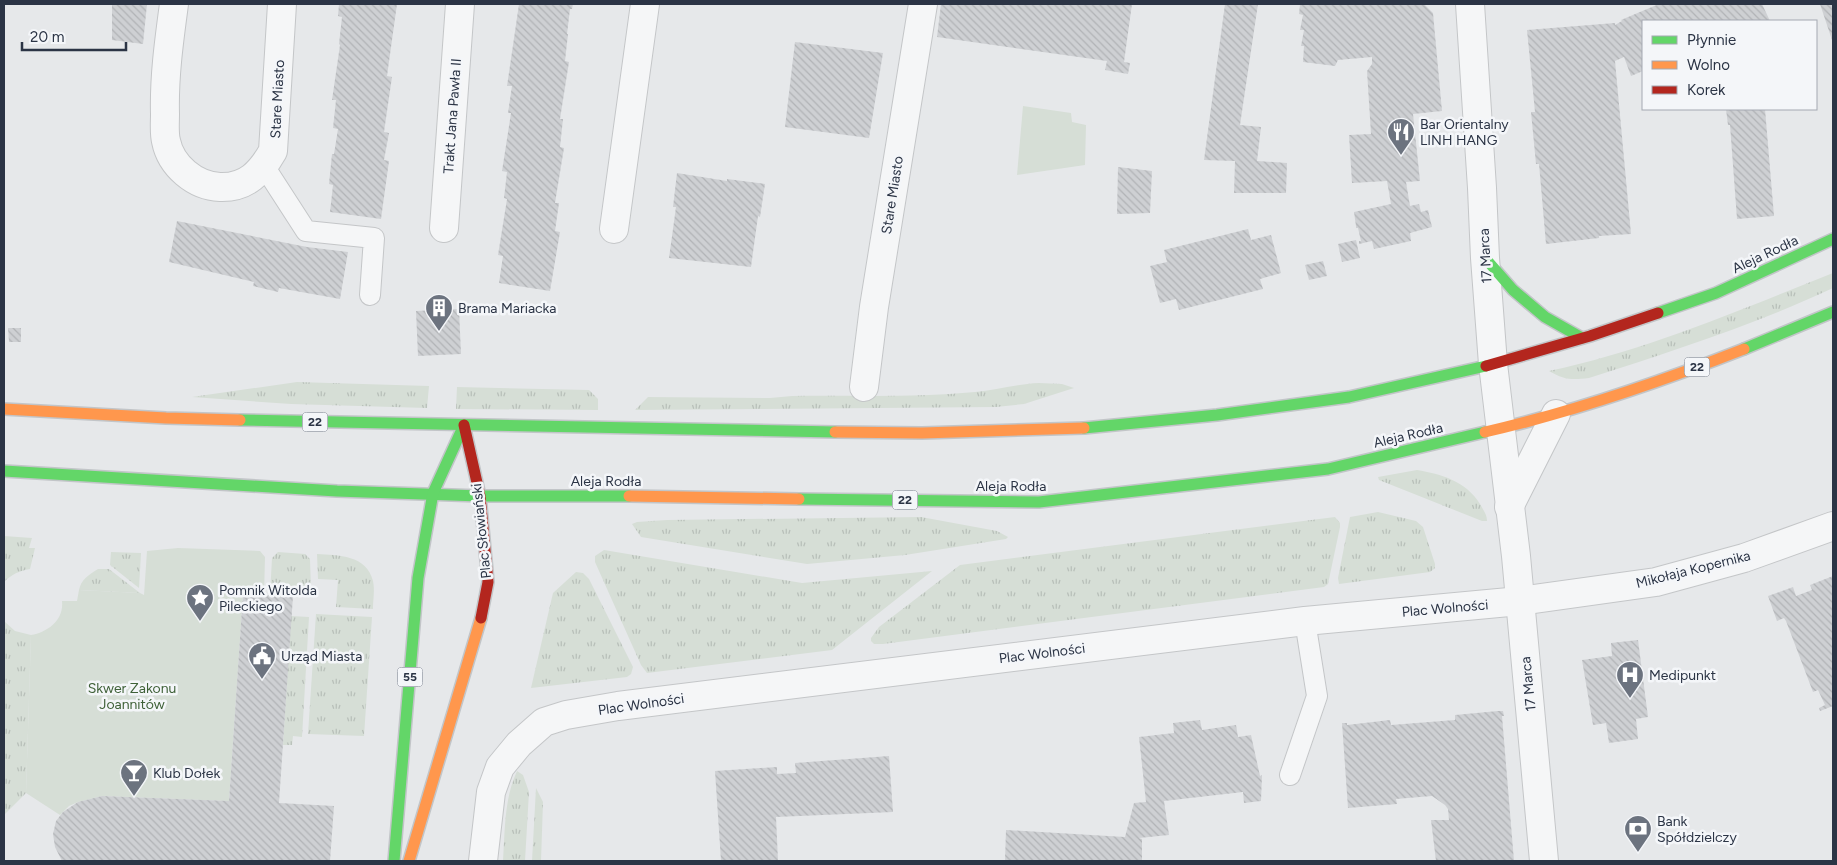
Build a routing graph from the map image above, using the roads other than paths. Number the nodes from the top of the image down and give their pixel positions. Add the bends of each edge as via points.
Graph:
1 (174, 4) edge
2 (282, 4) edge
3 (460, 4) edge
4 (645, 4) edge
5 (923, 4) edge
6 (1470, 4) edge
7 (264, 166) junction
8 (444, 228) dead end
9 (614, 229) dead end
10 (1833, 238) edge
11 (1485, 258) junction
12 (370, 295) dead end
13 (1833, 312) edge
14 (1582, 338) junction
15 (1493, 364) junction
16 (864, 387) dead end
17 (4, 409) edge
18 (1556, 414) junction
19 (464, 425) junction
20 (1500, 429) junction
21 (4, 471) edge
22 (433, 493) junction
23 (480, 496) junction
24 (1509, 507) junction
25 (1833, 526) edge
26 (1520, 601) junction
27 (1305, 621) junction
28 (1290, 775) dead end
29 (394, 861) edge
30 (410, 861) edge
31 (483, 861) edge
32 (1544, 861) edge

1 - 7 street, Stare Miasto via 165,91 166,141 176,164 189,176 212,186 234,187
2 - 7 street, Stare Miasto via 274,151
3 - 8 street, Trakt Jana Pawła II
4 - 9 street
5 - 16 street, Stare Miasto
6 - 11 street, 17 Marca
7 - 12 lane via 306,231 374,238
10 - 14 main road, Aleja Rodła / 22 via 1716,293
11 - 14 main road via 1513,290 1545,317
11 - 15 street, 17 Marca
13 - 18 main road, Aleja Rodła / 22 via 1682,373
14 - 15 main road, Aleja Rodła / 22
15 - 19 main road, Aleja Rodła / 22 via 1349,397 1216,415 1080,428 922,433
15 - 20 street, 17 Marca
17 - 19 main road, Aleja Rodła / 22 via 166,418
18 - 20 main road, Aleja Rodła / 22
18 - 24 street
19 - 22 main road, 55
19 - 23 main road, Plac Słowiański
20 - 23 main road, Aleja Rodła / 22 via 1328,469 1039,502
20 - 24 street, 17 Marca
21 - 22 main road, Aleja Rodła / 22 via 336,491
22 - 23 main road, Aleja Rodła / 22
22 - 29 main road, 55 via 418,578
23 - 30 main road, Plac Słowiański via 488,582 482,614
24 - 26 street, 17 Marca
25 - 26 street, Mikołaja Kopernika via 1744,558 1656,582
26 - 27 street, Plac Wolności
26 - 32 street, 17 Marca
27 - 28 lane via 1317,696
27 - 31 street, Plac Wolności via 566,715 544,722 500,767 491,792

